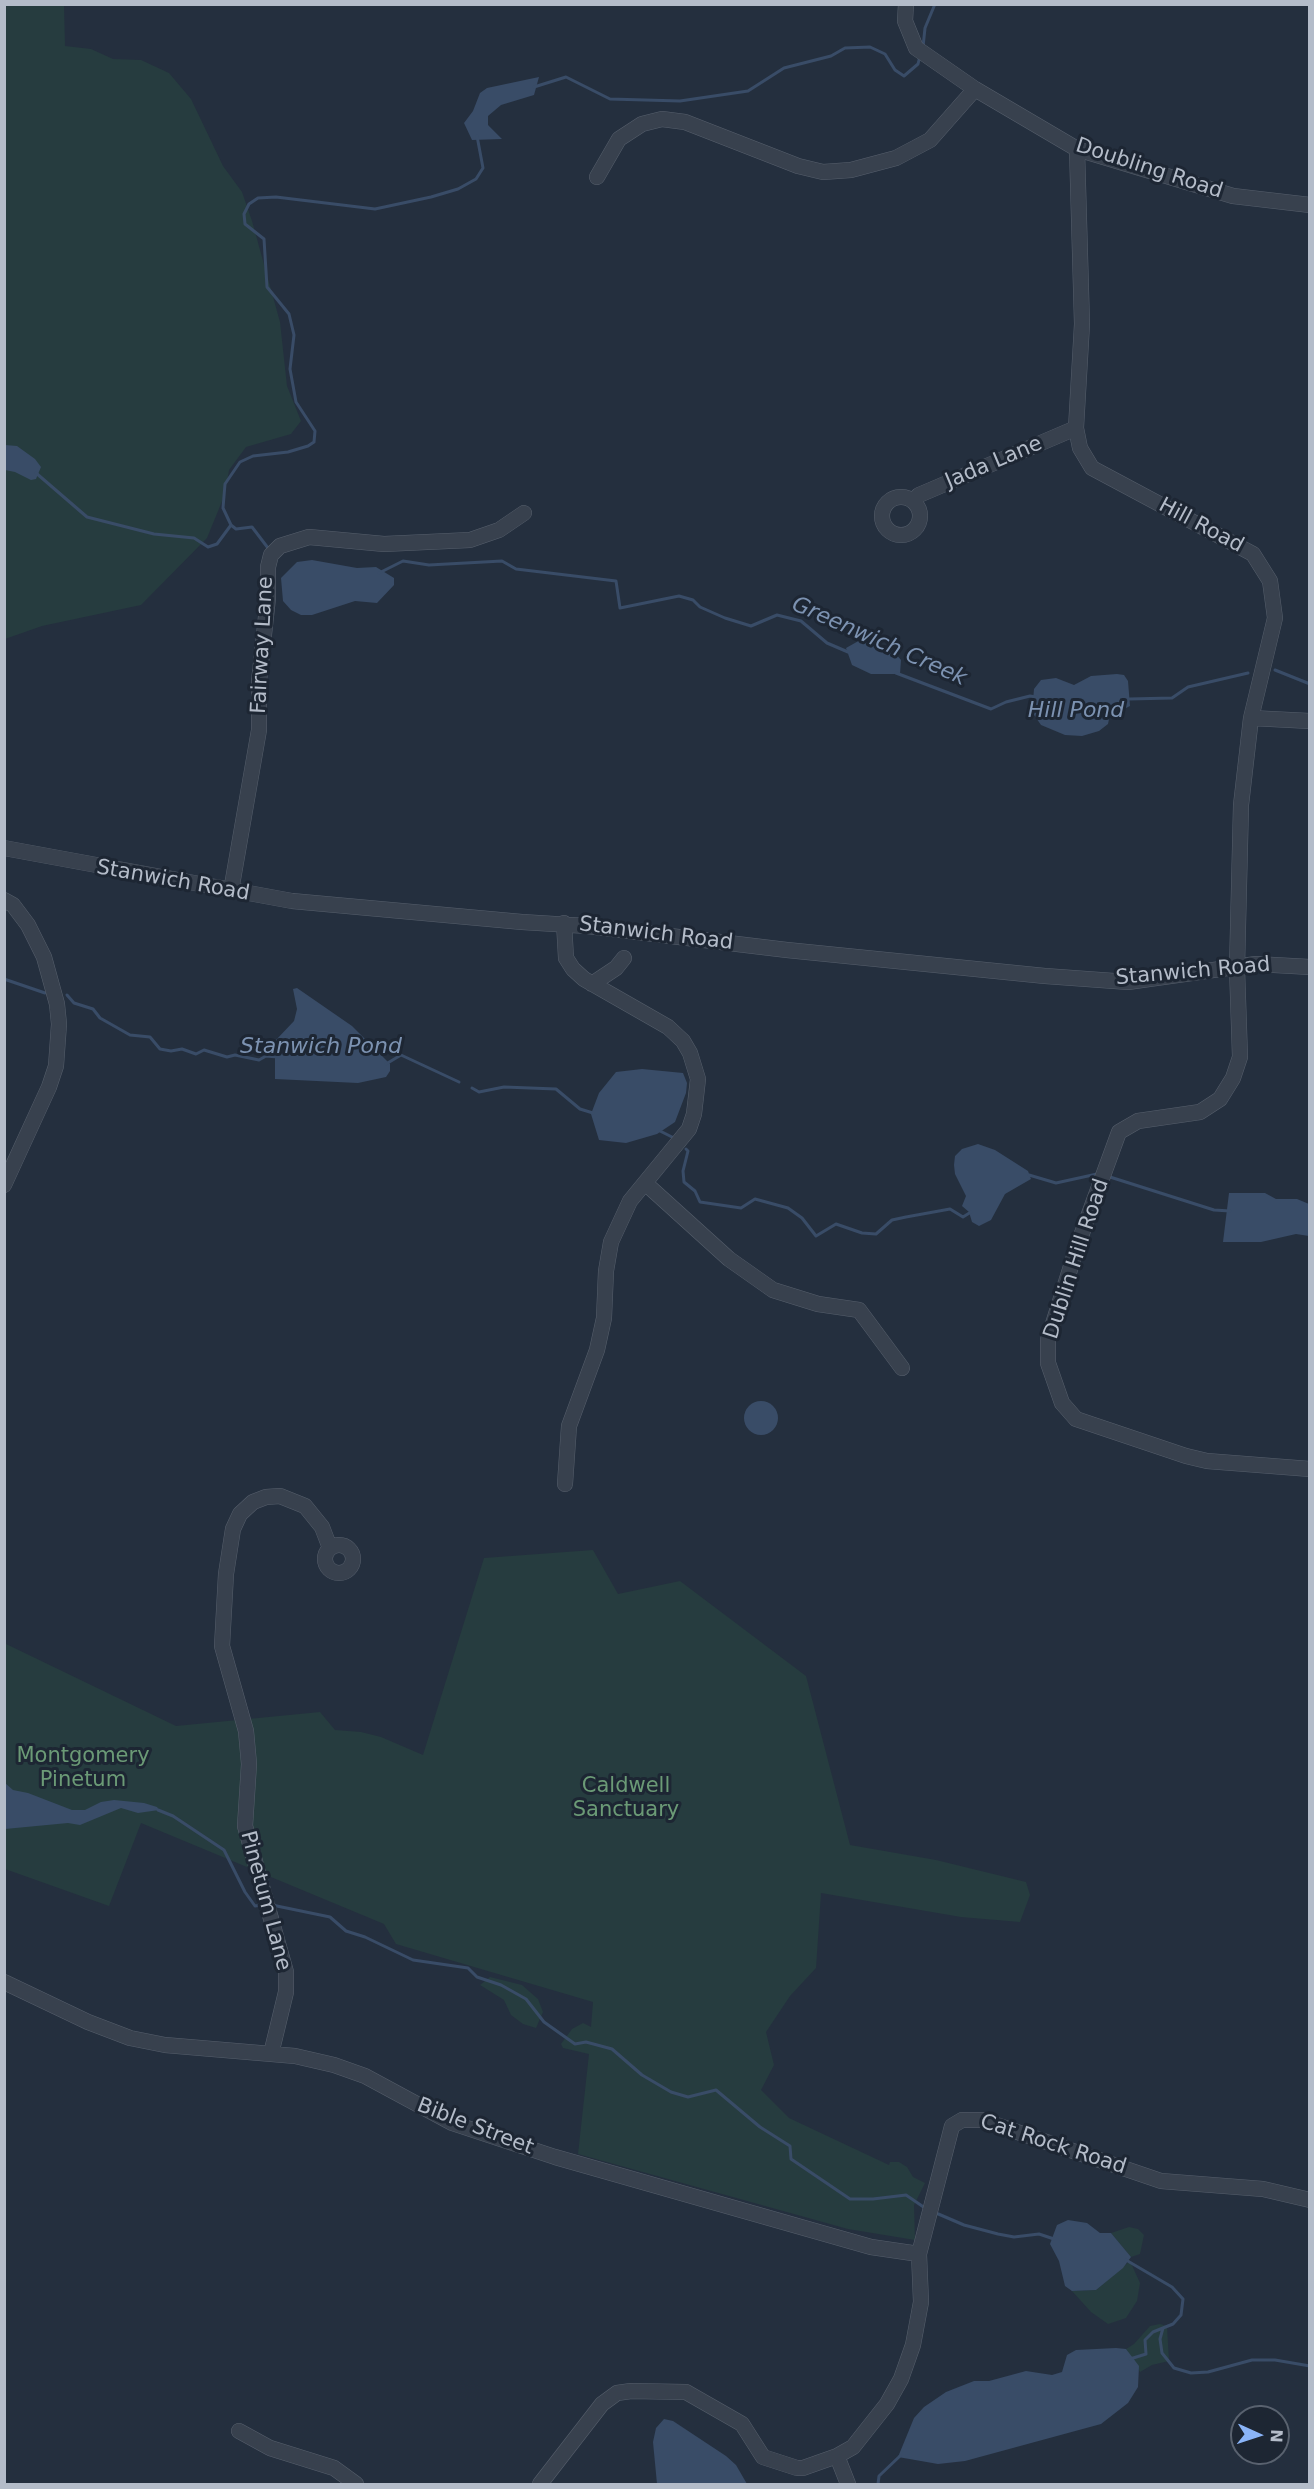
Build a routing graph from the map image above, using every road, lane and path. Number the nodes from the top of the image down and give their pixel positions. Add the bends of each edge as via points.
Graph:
1 (906, 4) edge
2 (975, 89) junction
3 (1077, 149) junction
4 (597, 177) dead end
5 (1310, 206) edge
6 (1076, 428) junction
7 (913, 501) dead end
8 (524, 513) dead end
9 (1251, 718) junction
10 (1310, 721) edge
11 (4, 848) edge
12 (231, 891) junction
13 (4, 900) edge
14 (564, 924) junction
15 (624, 958) dead end
16 (1310, 967) edge
17 (1237, 968) junction
18 (592, 984) junction
19 (645, 1183) junction
20 (4, 1185) edge
21 (902, 1368) dead end
22 (1310, 1469) edge
23 (565, 1484) dead end
24 (330, 1548) dead end
25 (4, 1982) edge
26 (271, 2054) junction
27 (1310, 2200) edge
28 (920, 2253) junction
29 (239, 2431) dead end
30 (837, 2456) junction
31 (356, 2484) edge
32 (540, 2484) edge
33 (848, 2484) edge

1 - 2 street, Doubling Road via 905,21 916,48
2 - 3 street, Doubling Road
2 - 4 street via 930,140 896,158 851,170 823,171 798,166 685,122 662,119 642,124 619,139
3 - 5 street, Doubling Road via 1233,196
3 - 6 street, Hill Road via 1082,324
6 - 7 street, Jada Lane via 919,495
6 - 9 street, Hill Road via 1080,448 1092,468 1239,544 1262,564 1270,580 1275,618
8 - 12 street, Fairway Lane via 499,530 470,540 384,544 309,537 280,546 271,555 258,730
9 - 10 street
9 - 17 street, Hill Road via 1240,805
11 - 12 street, Stanwich Road
12 - 14 street, Stanwich Road via 348,907
13 - 20 street via 13,905 28,925 44,957 59,1024 56,1066 49,1087
14 - 17 street, Stanwich Road via 961,968 1128,982
14 - 18 street via 566,958
15 - 18 street
16 - 17 street, Stanwich Road via 1256,964
17 - 22 street, Dublin Hill Road via 1240,1057 1233,1078 1220,1099 1200,1112 1138,1121 1119,1132 1048,1340 1048,1363 1062,1403 1076,1419 1196,1458
18 - 19 street via 668,1027 683,1041 695,1066 698,1095 689,1129
19 - 21 street via 729,1259 773,1290 818,1304 859,1310
19 - 23 street via 630,1201 611,1242 604,1318 597,1350 569,1426
24 - 26 street, Pinetum Lane via 322,1527 305,1506 280,1496 266,1497 240,1514 231,1537 226,1574 222,1646 246,1731 249,1764 245,1826 286,1972 286,1992
25 - 26 street, Bible Street via 88,2022 137,2040
26 - 28 street, Bible Street via 352,2070 452,2123 612,2176 766,2215 871,2247
27 - 28 street, Cat Rock Road via 1263,2189 1161,2181 982,2120 962,2120 952,2126
28 - 30 street, Cat Rock Road via 921,2306 901,2379 868,2430
29 - 31 street via 270,2448 334,2468
30 - 32 street, Cat Rock Road via 797,2468 763,2457 742,2424 686,2392 631,2391 617,2393 602,2404
30 - 33 street

